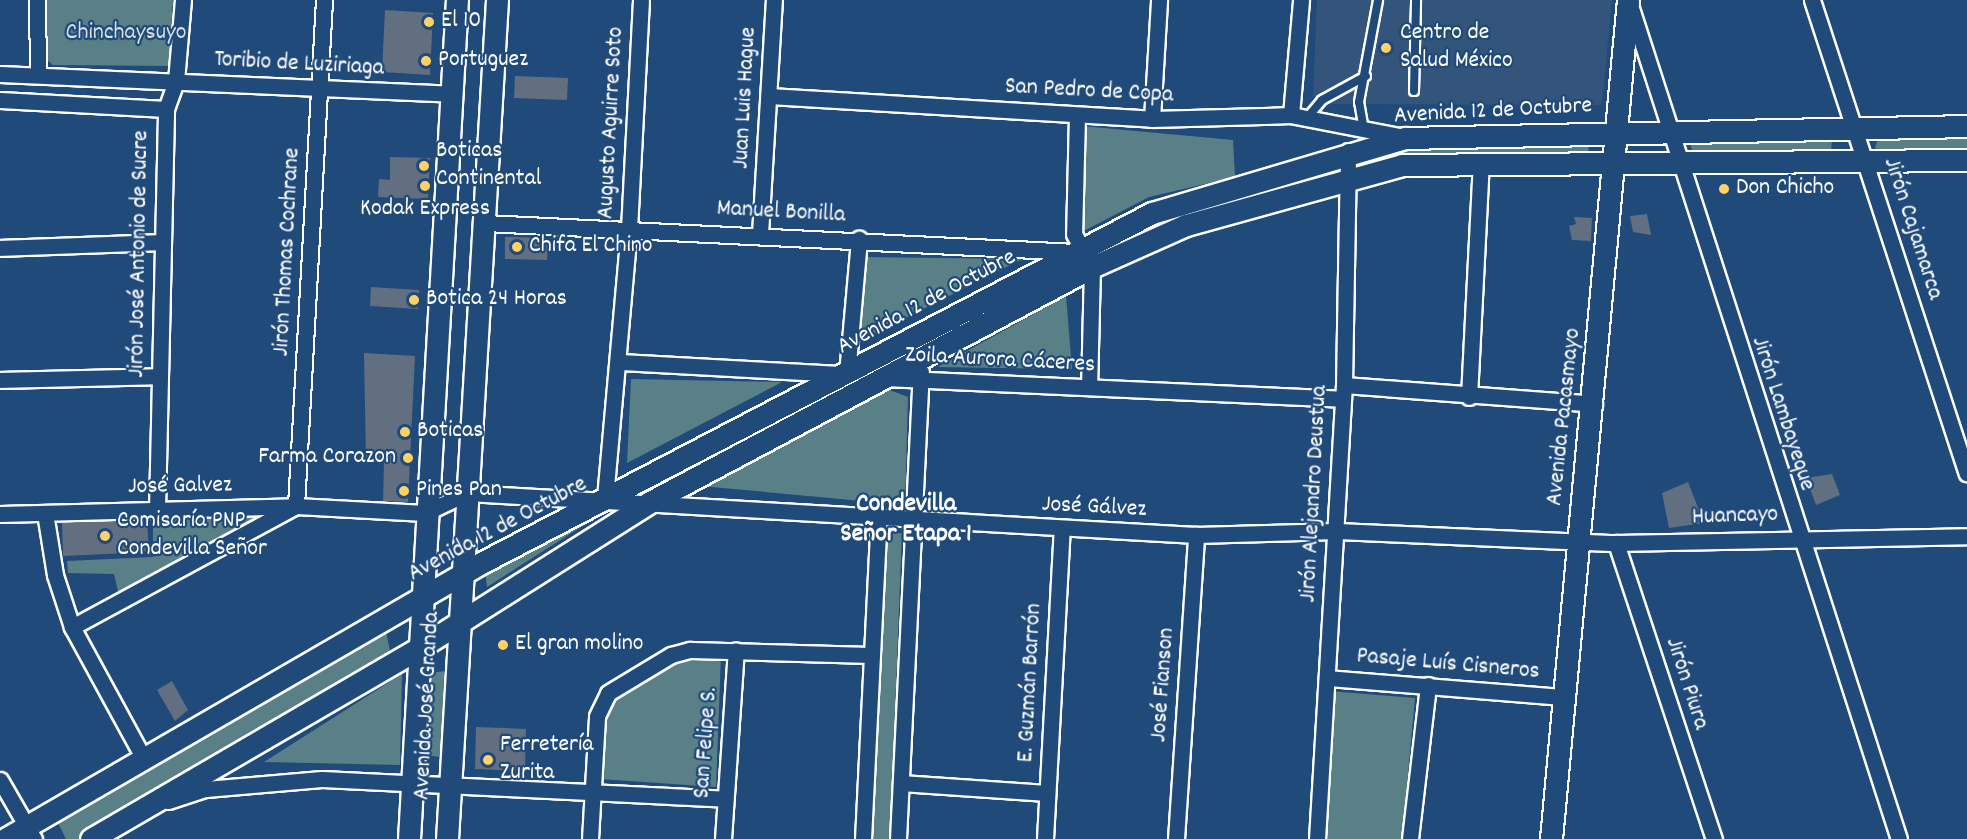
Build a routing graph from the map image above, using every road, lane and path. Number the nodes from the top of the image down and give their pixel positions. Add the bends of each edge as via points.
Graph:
1 (37, 0) edge
2 (183, 0) edge
3 (324, 0) edge
4 (458, 0) edge
5 (497, 0) edge
6 (640, 0) edge
7 (774, 0) edge
8 (1159, 0) edge
9 (1301, 0) edge
10 (1378, 0) edge
11 (1416, 0) edge
12 (1628, 0) edge
13 (1812, 0) edge
14 (0, 74) edge
15 (38, 75) junction
16 (1366, 76) junction
17 (176, 81) junction
18 (320, 88) junction
19 (1414, 91) dead end
20 (452, 94) junction
21 (769, 96) junction
22 (0, 100) edge
23 (166, 109) junction
24 (1077, 115) junction
25 (1291, 115) junction
26 (1307, 118) junction
27 (1152, 119) junction
28 (1854, 125) junction
29 (1967, 126) edge
30 (1364, 130) junction
31 (1668, 130) junction
32 (1618, 131) junction
33 (1405, 138) junction
34 (1348, 151) junction
35 (1865, 158) junction
36 (1967, 160) edge
37 (1616, 162) junction
38 (1678, 162) junction
39 (1481, 163) junction
40 (1350, 178) junction
41 (485, 223) junction
42 (629, 229) junction
43 (760, 234) junction
44 (859, 239) junction
45 (163, 242) junction
46 (0, 248) edge
47 (1078, 250) junction
48 (1092, 267) junction
49 (619, 362) junction
50 (921, 369) junction
51 (848, 374) junction
52 (160, 376) junction
53 (885, 378) junction
54 (0, 380) edge
55 (1089, 387) junction
56 (1343, 392) junction
57 (1468, 397) junction
58 (1594, 404) junction
59 (1967, 473) edge
60 (467, 493) junction
61 (607, 498) junction
62 (650, 502) junction
63 (296, 506) junction
64 (157, 510) junction
65 (45, 513) junction
66 (425, 513) junction
67 (0, 514) edge
68 (879, 516) junction
69 (912, 518) junction
70 (1062, 530) junction
71 (1336, 531) junction
72 (1196, 535) junction
73 (1967, 536) edge
74 (1798, 538) junction
75 (1577, 543) junction
76 (1616, 543) junction
77 (460, 575) junction
78 (421, 600) junction
79 (459, 618) junction
80 (72, 627) junction
81 (419, 648) junction
82 (736, 650) junction
83 (872, 655) junction
84 (1327, 678) junction
85 (1428, 685) junction
86 (1564, 697) junction
87 (144, 759) junction
88 (412, 779) junction
89 (0, 780) edge
90 (450, 782) junction
91 (900, 783) junction
92 (592, 791) junction
93 (1047, 794) junction
94 (726, 799) junction
95 (140, 810) junction
96 (30, 833) edge
97 (5, 839) edge
98 (91, 839) edge
99 (409, 839) edge
100 (447, 839) edge
101 (590, 839) edge
102 (723, 839) edge
103 (863, 839) edge
104 (898, 839) edge
105 (1045, 839) edge
106 (1176, 839) edge
107 (1317, 839) edge
108 (1410, 839) edge
109 (1551, 839) edge
110 (1714, 839) edge
111 (1899, 839) edge

1 - 15 street
2 - 17 street, Jirón José Antonio de Sucre
3 - 18 street, Jirón Thomas Cochrane
4 - 20 main road, Avenida José Granda
5 - 41 main road, Avenida José Granda
6 - 42 street, Augusto Aguirre Soto
7 - 21 street, Juan Luis Hague
8 - 27 street
9 - 25 street
10 - 16 lane
11 - 19 lane
12 - 31 street, Jirón Lambayeque
12 - 32 main road, Avenida Pacasmayo
13 - 28 street, Jirón Cajamarca
14 - 15 street, Toribio de Luziriaga
15 - 17 street, Toribio de Luziriaga
16 - 26 lane via 1322,100
16 - 30 lane via 1359,102
17 - 18 street, Toribio de Luziriaga
17 - 23 street, Jirón José Antonio de Sucre
18 - 20 street, Toribio de Luziriaga
18 - 63 street, Jirón Thomas Cochrane
20 - 66 main road, Avenida José Granda
21 - 24 street, San Pedro de Copa
21 - 43 street, Juan Luis Hague
22 - 23 street
23 - 45 street, Jirón José Antonio de Sucre
24 - 27 street, San Pedro de Copa
24 - 47 street via 1074,234
25 - 26 street, San Pedro de Copa
25 - 27 street, San Pedro de Copa
26 - 30 street, San Pedro de Copa
28 - 29 main road, Avenida 12 de Octubre
28 - 31 main road, Avenida 12 de Octubre
28 - 35 street, Jirón Cajamarca
30 - 33 street, San Pedro de Copa
31 - 32 main road, Avenida 12 de Octubre
31 - 38 street, Jirón Lambayeque
32 - 33 main road, Avenida 12 de Octubre
32 - 37 main road, Avenida Pacasmayo
33 - 34 main road, Avenida 12 de Octubre
34 - 40 street, Jirón Alejandro Deustua
34 - 47 main road, Avenida 12 de Octubre via 1152,213
35 - 36 main road, Avenida 12 de Octubre
35 - 38 main road, Avenida 12 de Octubre
35 - 59 street, Jirón Cajamarca
37 - 38 main road, Avenida 12 de Octubre
37 - 39 main road, Avenida 12 de Octubre
37 - 58 main road, Avenida Pacasmayo
38 - 74 street, Jirón Lambayeque
39 - 40 main road, Avenida 12 de Octubre via 1402,165
39 - 57 street
40 - 48 main road, Avenida 12 de Octubre via 1186,225
40 - 56 street, Jirón Alejandro Deustua
41 - 42 street, Manuel Bonilla
41 - 60 main road, Avenida José Granda
42 - 43 street, Manuel Bonilla
42 - 49 street, Augusto Aguirre Soto
43 - 44 street, Manuel Bonilla
44 - 47 street, Manuel Bonilla
44 - 51 street
45 - 46 street
45 - 52 street, Jirón José Antonio de Sucre
47 - 48 street
47 - 51 main road, Avenida 12 de Octubre
48 - 50 main road, Avenida 12 de Octubre
48 - 55 street
49 - 51 street, Zoila Aurora Cáceres
49 - 61 street, Augusto Aguirre Soto
50 - 53 main road, Avenida 12 de Octubre
50 - 55 street, Zoila Aurora Cáceres
50 - 69 street
51 - 53 street, Zoila Aurora Cáceres
51 - 61 main road, Avenida 12 de Octubre
52 - 54 street
52 - 64 street, Jirón José Antonio de Sucre
53 - 62 main road, Avenida 12 de Octubre
55 - 56 street, Zoila Aurora Cáceres
56 - 57 street, Zoila Aurora Cáceres
56 - 71 street, Jirón Alejandro Deustua
57 - 58 street, Zoila Aurora Cáceres
58 - 75 main road, Avenida Pacasmayo
60 - 61 street, José Galvez
60 - 66 street, José Galvez
60 - 77 main road, Avenida José Granda
61 - 62 street, José Gálvez
61 - 77 main road, Avenida 12 de Octubre
62 - 68 street, José Gálvez
62 - 79 main road, Avenida 12 de Octubre
63 - 64 street, José Galvez
63 - 66 street, José Galvez
63 - 80 street
64 - 65 street, José Galvez
65 - 67 street, José Galvez
65 - 80 street via 55,575
66 - 78 main road, Avenida José Granda
68 - 69 street, José Gálvez
68 - 83 street
69 - 70 street, José Gálvez
69 - 91 street
70 - 72 street, José Gálvez
70 - 93 street, E. Guzmán Barrón
71 - 72 street, José Gálvez
71 - 75 street, José Gálvez
71 - 84 street, Jirón Alejandro Deustua
72 - 106 street, José Fianson
73 - 74 street, Huancayo
74 - 76 street, Huancayo
74 - 111 street, Jirón Lambayeque
75 - 76 street, Huancayo
75 - 86 main road, Avenida Pacasmayo
76 - 110 street, Jirón Piura
77 - 78 main road, Avenida 12 de Octubre
77 - 79 main road, Avenida José Granda
78 - 81 main road, Avenida José Granda
78 - 87 main road, Avenida 12 de Octubre
79 - 81 main road, Avenida 12 de Octubre
79 - 90 main road, Avenida José Granda
80 - 87 street
81 - 88 main road, Avenida José Granda
81 - 95 main road, Avenida 12 de Octubre
82 - 83 street
82 - 92 street via 671,655 608,693 597,716
82 - 94 street, San Felipe S.
83 - 103 street
84 - 85 street, Pasaje Luís Cisneros
84 - 107 street, Jirón Alejandro Deustua
85 - 86 street, Pasaje Luís Cisneros
85 - 108 street
86 - 109 main road, Avenida Pacasmayo
87 - 96 main road, Avenida 12 de Octubre
88 - 90 street
88 - 95 street via 265,781 206,789
88 - 99 main road, Avenida José Granda
89 - 96 street
90 - 92 street
90 - 100 main road, Avenida José Granda
91 - 93 street
91 - 104 street
92 - 94 street
92 - 101 street
93 - 105 street, E. Guzmán Barrón
94 - 102 street, San Felipe S.
95 - 98 main road, Avenida 12 de Octubre
96 - 97 main road, Avenida 12 de Octubre

